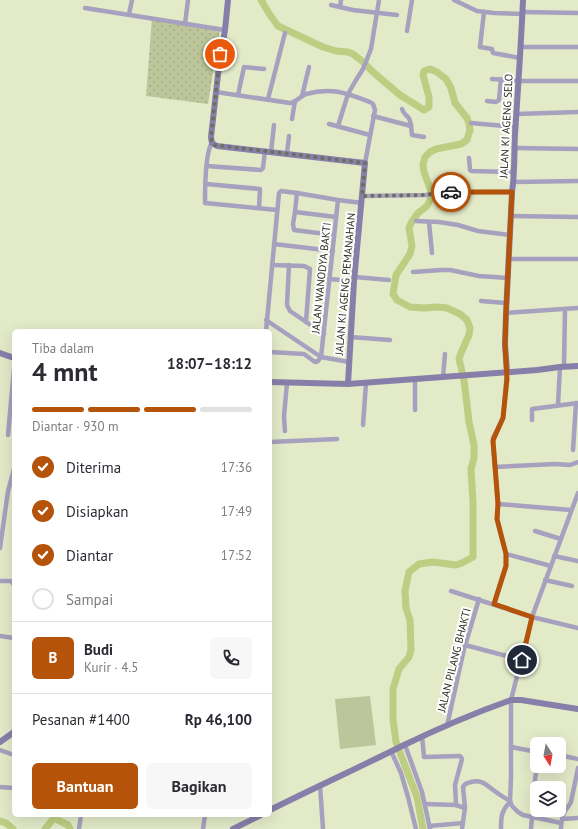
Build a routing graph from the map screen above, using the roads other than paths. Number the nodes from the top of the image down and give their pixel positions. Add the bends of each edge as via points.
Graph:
1 (132, 0) edge
2 (188, 0) edge
3 (228, 0) edge
4 (341, 0) edge
5 (379, 0) edge
6 (412, 0) edge
7 (455, 0) edge
8 (523, 0) edge
9 (331, 5) dead end
10 (340, 7) junction
11 (86, 8) dead end
12 (484, 12) junction
13 (377, 13) junction
14 (522, 13) junction
15 (578, 13) edge
16 (129, 14) junction
17 (397, 15) dead end
18 (185, 24) junction
19 (225, 30) junction
20 (407, 31) dead end
21 (285, 33) dead end
22 (578, 47) edge
23 (521, 48) junction
24 (520, 58) junction
25 (309, 67) dead end
26 (264, 69) dead end
27 (492, 79) dead end
28 (501, 79) junction
29 (519, 81) junction
30 (578, 81) edge
31 (216, 92) junction
32 (348, 94) junction
33 (238, 95) junction
34 (302, 96) junction
35 (268, 99) junction
36 (487, 101) dead end
37 (295, 102) junction
38 (578, 112) edge
39 (516, 114) junction
40 (373, 116) junction
41 (292, 119) dead end
42 (399, 122) junction
43 (471, 123) dead end
44 (329, 124) dead end
45 (274, 125) dead end
46 (338, 126) junction
47 (411, 126) junction
48 (516, 126) junction
49 (370, 135) junction
50 (289, 136) dead end
51 (424, 137) dead end
52 (212, 143) junction
53 (515, 148) junction
54 (578, 149) edge
55 (268, 151) junction
56 (287, 153) junction
57 (469, 158) dead end
58 (365, 163) junction
59 (207, 166) junction
60 (514, 172) junction
61 (578, 181) edge
62 (513, 182) junction
63 (206, 184) junction
64 (512, 192) junction
65 (297, 193) junction
66 (362, 196) junction
67 (338, 200) junction
68 (362, 203) junction
69 (258, 208) junction
70 (277, 210) junction
71 (295, 212) junction
72 (511, 216) junction
73 (578, 217) edge
74 (336, 218) junction
75 (416, 221) dead end
76 (430, 222) junction
77 (510, 235) junction
78 (334, 236) junction
79 (274, 244) junction
80 (333, 251) junction
81 (432, 253) dead end
82 (508, 259) junction
83 (578, 259) edge
84 (272, 265) junction
85 (289, 265) junction
86 (413, 272) dead end
87 (508, 278) junction
88 (330, 279) junction
89 (354, 279) junction
90 (389, 280) dead end
91 (481, 301) dead end
92 (506, 303) junction
93 (578, 308) edge
94 (565, 309) junction
95 (506, 313) junction
96 (266, 320) junction
97 (306, 322) junction
98 (266, 329) edge
99 (324, 334) junction
100 (350, 337) junction
101 (390, 340) dead end
102 (272, 352) edge
103 (0, 353) edge
104 (445, 354) dead end
105 (12, 357) edge
106 (321, 357) junction
107 (349, 362) junction
108 (578, 366) edge
109 (562, 367) junction
110 (507, 372) junction
111 (443, 377) junction
112 (415, 379) junction
113 (272, 382) edge
114 (287, 383) junction
115 (366, 383) junction
116 (348, 384) junction
117 (12, 391) edge
118 (577, 403) edge
119 (558, 405) junction
120 (415, 410) dead end
121 (532, 420) dead end
122 (363, 425) dead end
123 (285, 431) dead end
124 (8, 435) dead end
125 (337, 438) dead end
126 (272, 442) edge
127 (573, 450) dead end
128 (578, 462) edge
129 (495, 467) junction
130 (12, 476) edge
131 (578, 493) edge
132 (498, 504) junction
133 (571, 510) junction
134 (535, 531) dead end
135 (561, 539) junction
136 (0, 548) edge
137 (506, 554) junction
138 (554, 556) junction
139 (578, 561) edge
140 (551, 566) junction
141 (546, 580) junction
142 (0, 581) edge
143 (12, 582) edge
144 (572, 586) dead end
145 (451, 591) dead end
146 (479, 599) junction
147 (494, 604) junction
148 (532, 617) junction
149 (578, 628) edge
150 (0, 636) edge
151 (12, 638) edge
152 (465, 645) junction
153 (522, 660) junction
154 (513, 700) junction
155 (578, 709) edge
156 (447, 726) junction
157 (12, 733) edge
158 (422, 736) junction
159 (0, 742) edge
160 (404, 745) junction
161 (511, 748) junction
162 (0, 750) edge
163 (393, 750) junction
164 (530, 751) edge
165 (12, 754) edge
166 (566, 756) edge
167 (578, 759) edge
168 (578, 768) edge
169 (320, 785) junction
170 (0, 786) edge
171 (12, 788) edge
172 (510, 801) junction
173 (424, 804) junction
174 (456, 805) junction
175 (465, 808) junction
176 (272, 809) edge
177 (81, 817) edge
178 (204, 817) edge
179 (257, 817) edge
180 (532, 818) junction
181 (578, 818) edge
182 (562, 820) junction
183 (463, 823) junction
184 (430, 827) edge
185 (79, 829) edge
186 (203, 829) edge
187 (233, 829) edge
188 (323, 829) edge
189 (416, 829) edge
190 (462, 829) edge
191 (501, 829) edge
192 (531, 829) edge
193 (561, 829) edge

1 - 16 street
2 - 18 street
3 - 19 street
4 - 10 street
5 - 13 street
6 - 20 street
7 - 12 street
8 - 14 street, JALAN KI AGENG SELO
9 - 10 street
10 - 13 street
11 - 16 street
12 - 14 street
12 - 24 street via 480,47 492,49 492,53
13 - 17 street
13 - 32 street via 372,49
14 - 15 street
14 - 23 street, JALAN KI AGENG SELO
16 - 18 street
18 - 19 street
19 - 31 street
21 - 35 street
22 - 23 street
23 - 24 street, JALAN KI AGENG SELO
24 - 29 street, JALAN KI AGENG SELO
25 - 34 street
26 - 33 street via 244,67
27 - 28 street
28 - 29 street
28 - 36 street via 499,100
29 - 30 street
29 - 39 street, JALAN KI AGENG SELO
31 - 33 street
31 - 52 street
32 - 34 street via 327,91
32 - 40 street via 373,104
32 - 46 street
33 - 35 street
34 - 37 street
35 - 37 street
37 - 41 street
38 - 39 street
39 - 48 street, JALAN KI AGENG SELO
40 - 42 street
40 - 49 street
42 - 47 street
42 - 47 street via 403,111
43 - 48 street
44 - 46 street
45 - 55 street
46 - 49 street
47 - 51 street via 412,135
48 - 53 street, JALAN KI AGENG SELO
49 - 58 street
50 - 56 street
52 - 55 street via 217,146
52 - 59 street
53 - 54 street
53 - 60 street, JALAN KI AGENG SELO
55 - 56 street
55 - 59 street via 261,170
56 - 58 street
57 - 60 street via 470,170
58 - 66 street, JALAN KI AGENG PEMANAHAN
59 - 63 street
60 - 62 street, JALAN KI AGENG SELO
61 - 62 street
62 - 64 street, JALAN KI AGENG SELO
63 - 69 street via 205,203
63 - 69 street via 259,188
64 - 66 street
64 - 72 street, JALAN KI AGENG SELO
65 - 67 street
65 - 70 street via 281,191
65 - 71 street
66 - 68 street, JALAN KI AGENG PEMANAHAN
67 - 68 street
67 - 74 street, JALAN WANODYA BAKTI
68 - 89 street, JALAN KI AGENG PEMANAHAN
69 - 70 street
70 - 79 street
71 - 74 street
71 - 78 street via 295,230
72 - 73 street
72 - 77 street, JALAN KI AGENG SELO
74 - 78 street, JALAN WANODYA BAKTI
75 - 76 street
76 - 77 street
76 - 81 street
77 - 82 street, JALAN KI AGENG SELO
78 - 80 street, JALAN WANODYA BAKTI
79 - 80 street
79 - 84 street
80 - 88 street, JALAN WANODYA BAKTI
82 - 83 street
82 - 87 street, JALAN KI AGENG SELO
84 - 85 street
84 - 96 street
85 - 97 street via 288,307
85 - 97 street via 307,267 310,270
86 - 87 street via 441,270
87 - 92 street, JALAN KI AGENG SELO
88 - 89 street
88 - 99 street, JALAN WANODYA BAKTI
89 - 90 street
89 - 100 street, JALAN KI AGENG PEMANAHAN
91 - 92 street
92 - 95 street, JALAN KI AGENG SELO
93 - 94 street
94 - 95 street
94 - 109 street via 566,330
95 - 110 street, JALAN KI AGENG SELO
96 - 98 street
96 - 106 street
97 - 99 street
99 - 106 street, JALAN WANODYA BAKTI
100 - 101 street
100 - 107 street, JALAN KI AGENG PEMANAHAN
102 - 106 street via 304,354 315,362
103 - 105 street
104 - 111 street
106 - 107 street
107 - 116 street, JALAN KI AGENG PEMANAHAN
108 - 109 street
109 - 110 street
109 - 119 street
110 - 111 street
110 - 129 street via 503,418 493,441
111 - 112 street
112 - 115 street
112 - 120 street
113 - 114 street
114 - 116 street
114 - 123 street
115 - 116 street
115 - 122 street
117 - 124 street
118 - 119 street
118 - 127 street
119 - 121 street via 532,409
125 - 126 street
128 - 129 street via 570,465
129 - 132 street
130 - 136 street
131 - 133 street
132 - 133 street
132 - 137 street via 498,524
133 - 135 street
134 - 135 street
135 - 138 street
137 - 140 street
137 - 147 street via 506,566
138 - 139 street
138 - 140 street
140 - 141 street
141 - 144 street
141 - 148 street
142 - 143 street
145 - 146 street
146 - 147 street
146 - 152 street, JALAN PILANG BHAKTI
147 - 148 street
148 - 149 street
148 - 153 street
150 - 151 street
152 - 153 street
152 - 156 street, JALAN PILANG BHAKTI
153 - 154 street
154 - 155 street
154 - 156 street
154 - 161 street
156 - 158 street
157 - 159 street
158 - 160 street
158 - 174 street via 424,757 460,756 462,759 455,785
160 - 163 street
160 - 173 street via 418,778
161 - 164 street
161 - 172 street
162 - 165 street
163 - 169 street
163 - 189 street via 402,773
166 - 167 street
168 - 182 street via 571,802
169 - 176 street
169 - 188 street
170 - 171 street
172 - 175 street via 483,782 475,781 464,785
172 - 180 street via 518,812
172 - 191 street via 503,811
173 - 174 street
173 - 184 street
174 - 175 street
175 - 183 street
177 - 185 street
178 - 186 street
179 - 187 street
180 - 182 street
180 - 192 street
181 - 182 street
182 - 193 street
183 - 184 street
183 - 190 street

